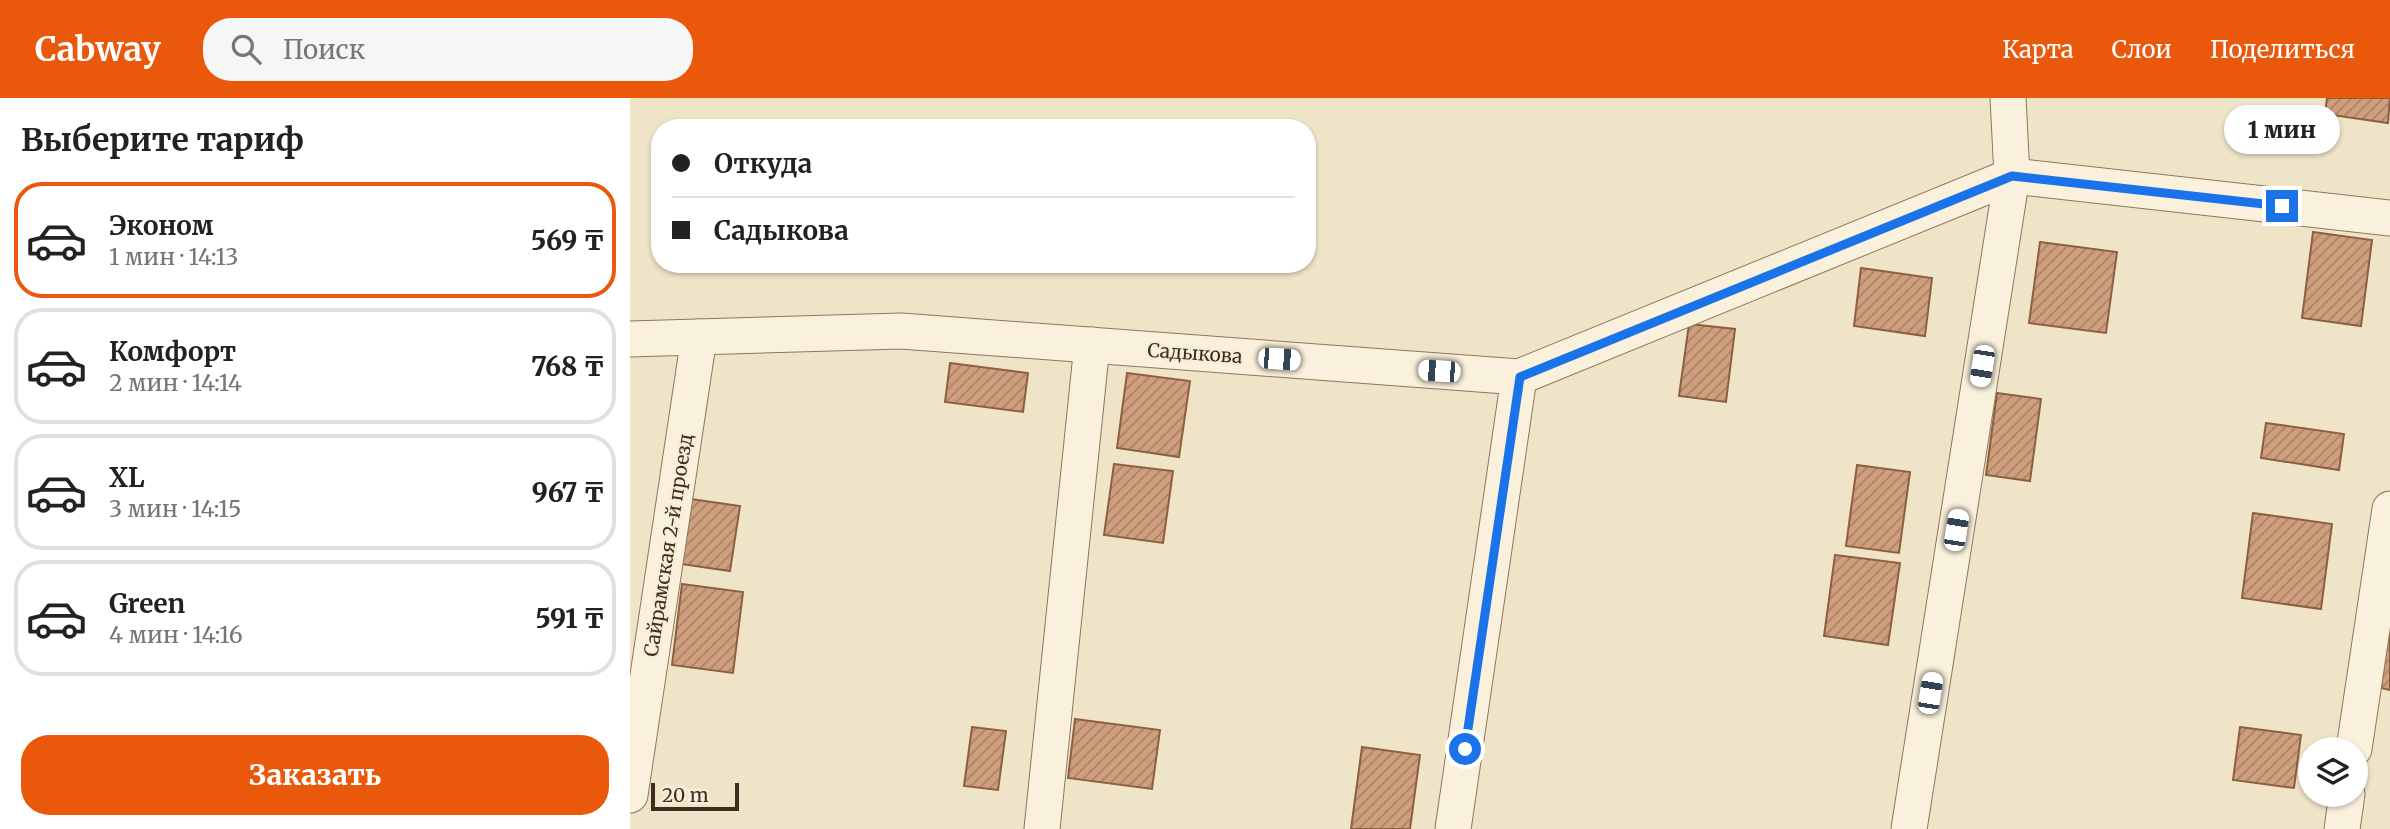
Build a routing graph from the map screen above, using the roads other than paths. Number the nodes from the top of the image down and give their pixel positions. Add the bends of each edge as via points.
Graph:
1 (2008, 98) edge
2 (2012, 176) junction
3 (2390, 218) edge
4 (699, 337) junction
5 (630, 339) edge
6 (1092, 345) junction
7 (1520, 377) junction
8 (2390, 509) edge
9 (2356, 737) edge
10 (630, 795) edge
11 (2345, 807) edge
12 (1042, 829) edge
13 (1453, 829) edge
14 (1909, 829) edge
15 (2342, 829) edge

1 - 2 street
2 - 3 street, Садыкова
2 - 7 street, Садыкова
2 - 14 street
4 - 5 street, Садыкова
4 - 6 street, Садыкова via 901,331
4 - 10 street, Сайрамская 2-й проезд
6 - 7 street, Садыкова
6 - 12 street
7 - 13 street
8 - 9 street
11 - 15 street

